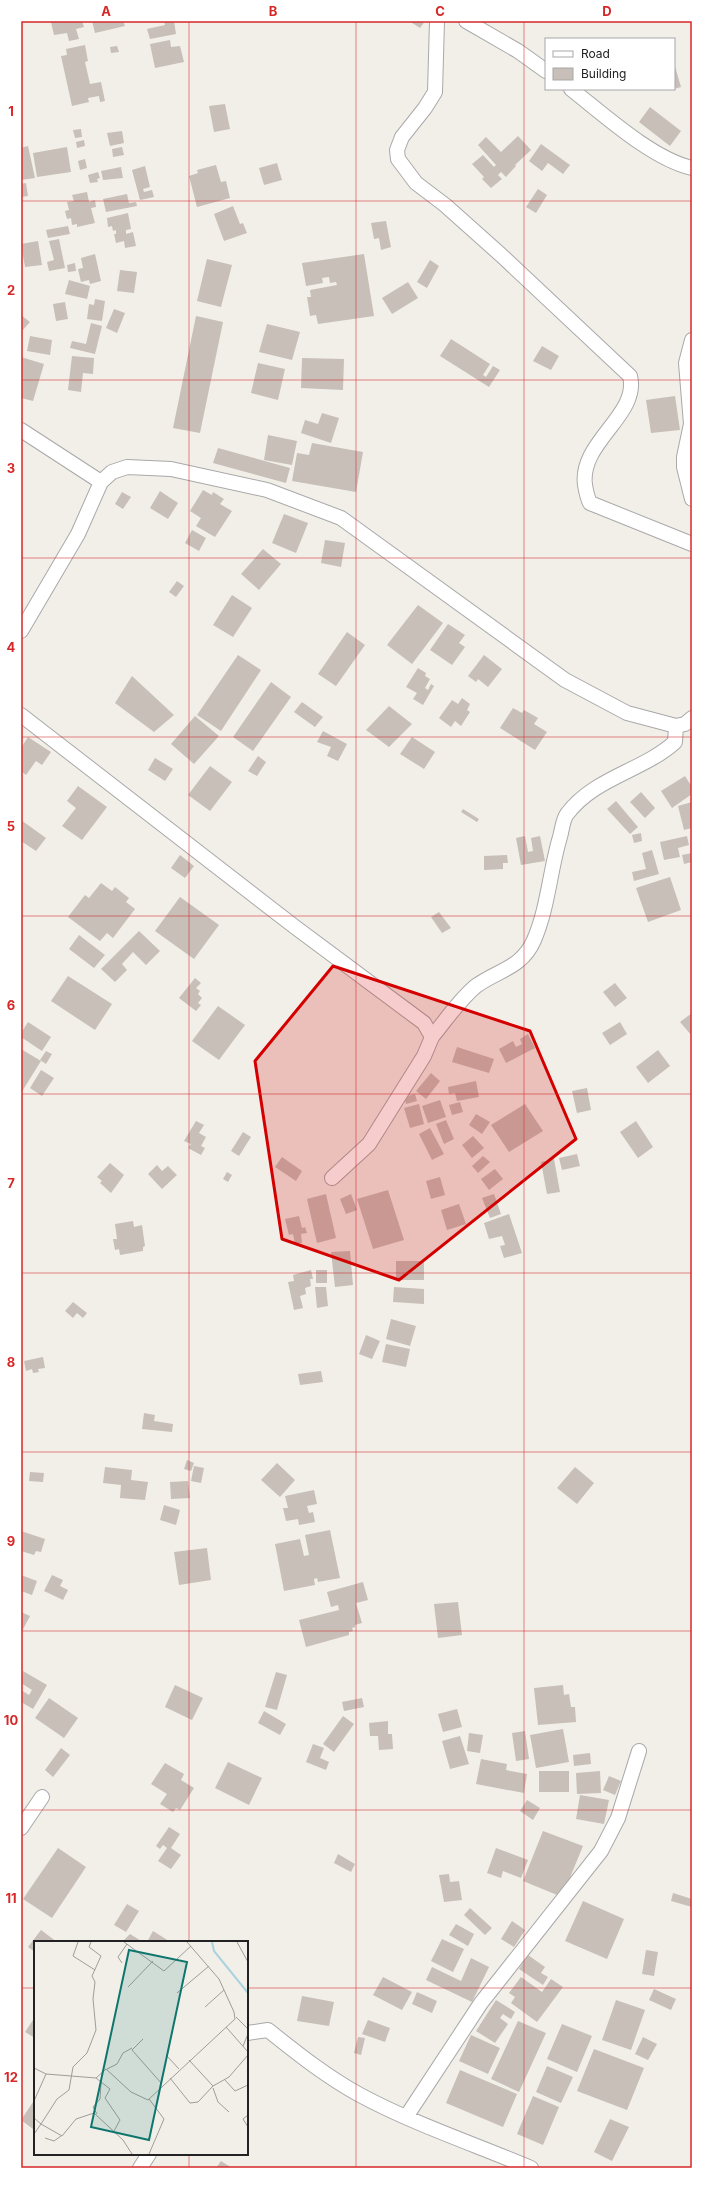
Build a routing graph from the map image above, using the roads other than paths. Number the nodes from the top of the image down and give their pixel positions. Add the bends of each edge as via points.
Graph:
1 (437, 21) edge
2 (466, 21) edge
3 (545, 70) edge
4 (571, 90) edge
5 (687, 167) edge
6 (692, 177) edge
7 (692, 340) edge
8 (21, 430) edge
9 (101, 482) junction
10 (692, 498) edge
11 (692, 544) edge
12 (21, 631) edge
13 (21, 715) edge
14 (692, 718) edge
15 (676, 726) junction
16 (432, 1037) junction
17 (332, 1178) dead end
18 (639, 1751) dead end
19 (42, 1797) dead end
20 (21, 1828) edge
21 (248, 2032) edge
22 (406, 2117) junction
23 (148, 2155) edge
24 (140, 2168) edge
25 (531, 2168) edge

1 - 11 street via 435,92 402,137 397,150 398,159 416,183 501,255 630,376 631,394 590,456 585,470 586,490 590,503
2 - 3 street
4 - 5 street via 656,152
5 - 6 street
7 - 10 street via 686,363 691,424 684,457
8 - 9 street
9 - 12 street via 78,534
9 - 15 street via 112,472 127,467 171,469 267,490 341,518 565,680 627,713
13 - 16 street via 295,927 424,1023
14 - 15 street via 685,724
15 - 16 street via 675,742 666,750 603,783 584,796 566,815 551,869 543,911 526,955 476,987
16 - 17 street via 424,1056 369,1144
18 - 22 street via 618,1818 601,1851 481,2003
19 - 20 street
21 - 22 street via 268,2030 310,2063 360,2095
22 - 25 street
23 - 24 street

